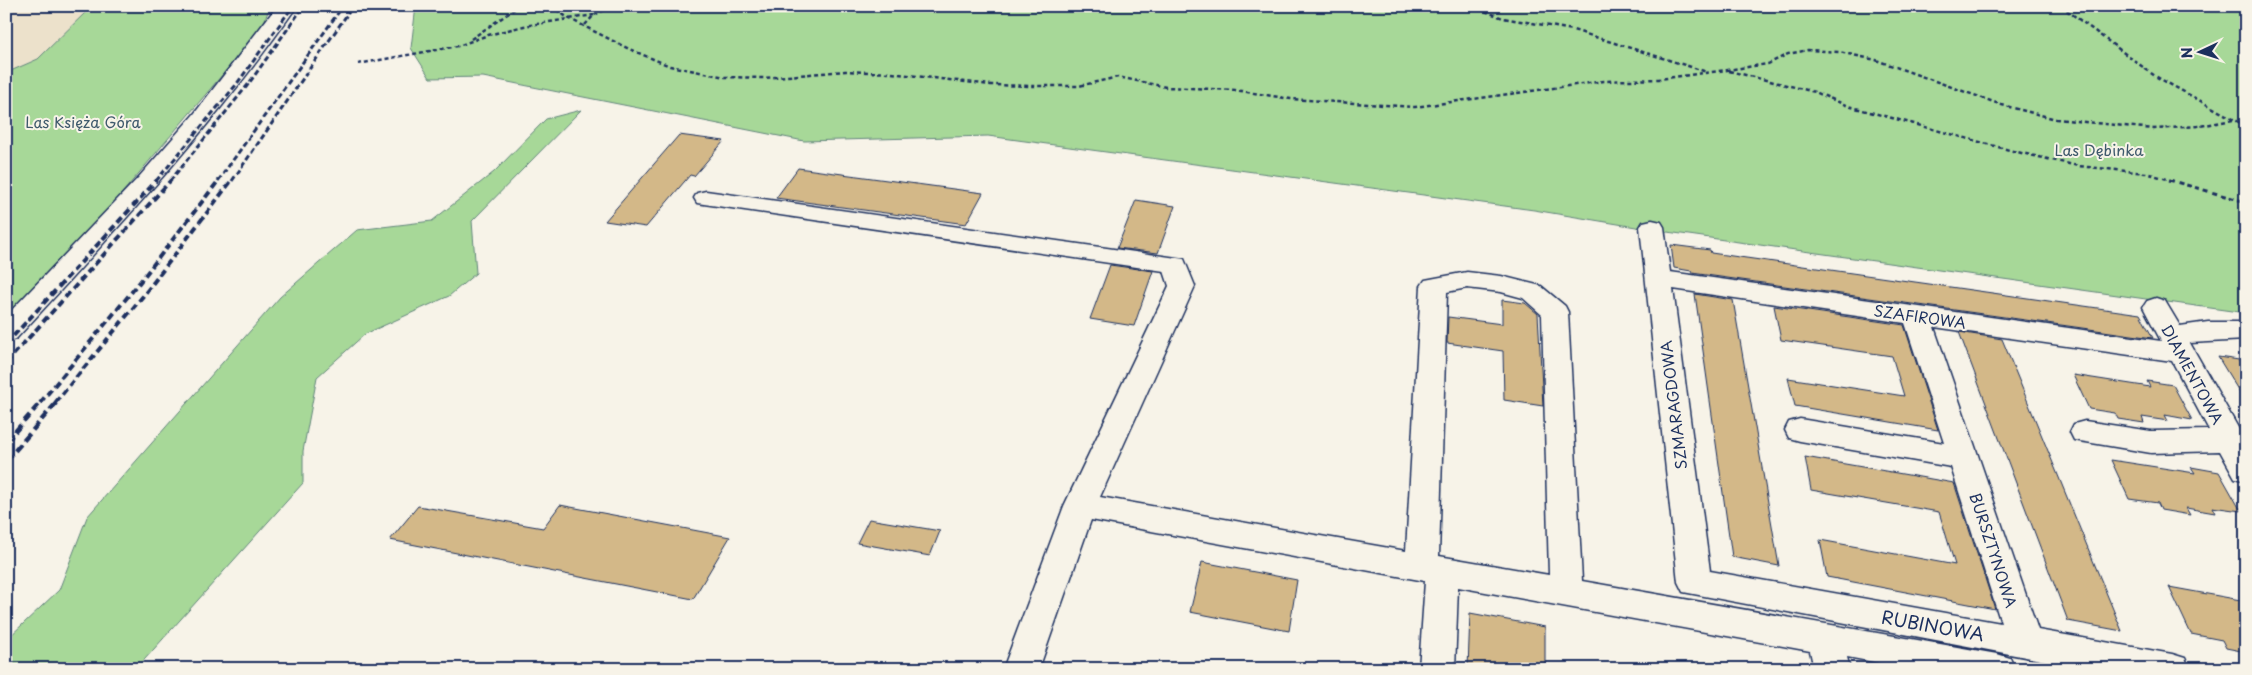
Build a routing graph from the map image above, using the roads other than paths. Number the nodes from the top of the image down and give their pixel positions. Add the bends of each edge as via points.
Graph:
1 (286, 6) edge
2 (706, 198) dead end
3 (1652, 227) dead end
4 (1658, 279) junction
5 (2156, 307) dead end
6 (1916, 315) junction
7 (2246, 331) edge
8 (6, 333) edge
9 (2177, 345) junction
10 (1800, 430) dead end
11 (2085, 432) dead end
12 (2230, 440) junction
13 (1964, 458) junction
14 (2246, 470) edge
15 (1080, 506) junction
16 (1432, 568) junction
17 (1694, 582) joint
18 (1566, 591) junction
19 (2024, 642) junction
20 (1828, 653) edge
21 (1021, 669) edge
22 (1437, 669) edge
23 (1997, 669) edge
24 (2172, 669) edge

1 - 8 street via 202,119
2 - 15 street via 1175,265 1182,286
3 - 4 street, SZMARAGDOWA
4 - 6 street, SZAFIROWA
4 - 17 street, SZMARAGDOWA
5 - 9 street, DIAMENTOWA
6 - 9 street, SZAFIROWA
6 - 13 street, BURSZTYNOWA
7 - 9 street, SZAFIROWA via 2208,331
9 - 12 street, DIAMENTOWA
10 - 13 street
11 - 12 street, DIAMENTOWA via 2151,442
12 - 14 street, DIAMENTOWA
13 - 19 street, BURSZTYNOWA
15 - 16 street
15 - 21 street
16 - 18 street
16 - 18 street via 1434,286 1467,280 1501,284 1532,292 1556,312
16 - 22 street
17 - 19 street, RUBINOWA
18 - 20 street
19 - 24 street, RUBINOWA
20 - 23 street

